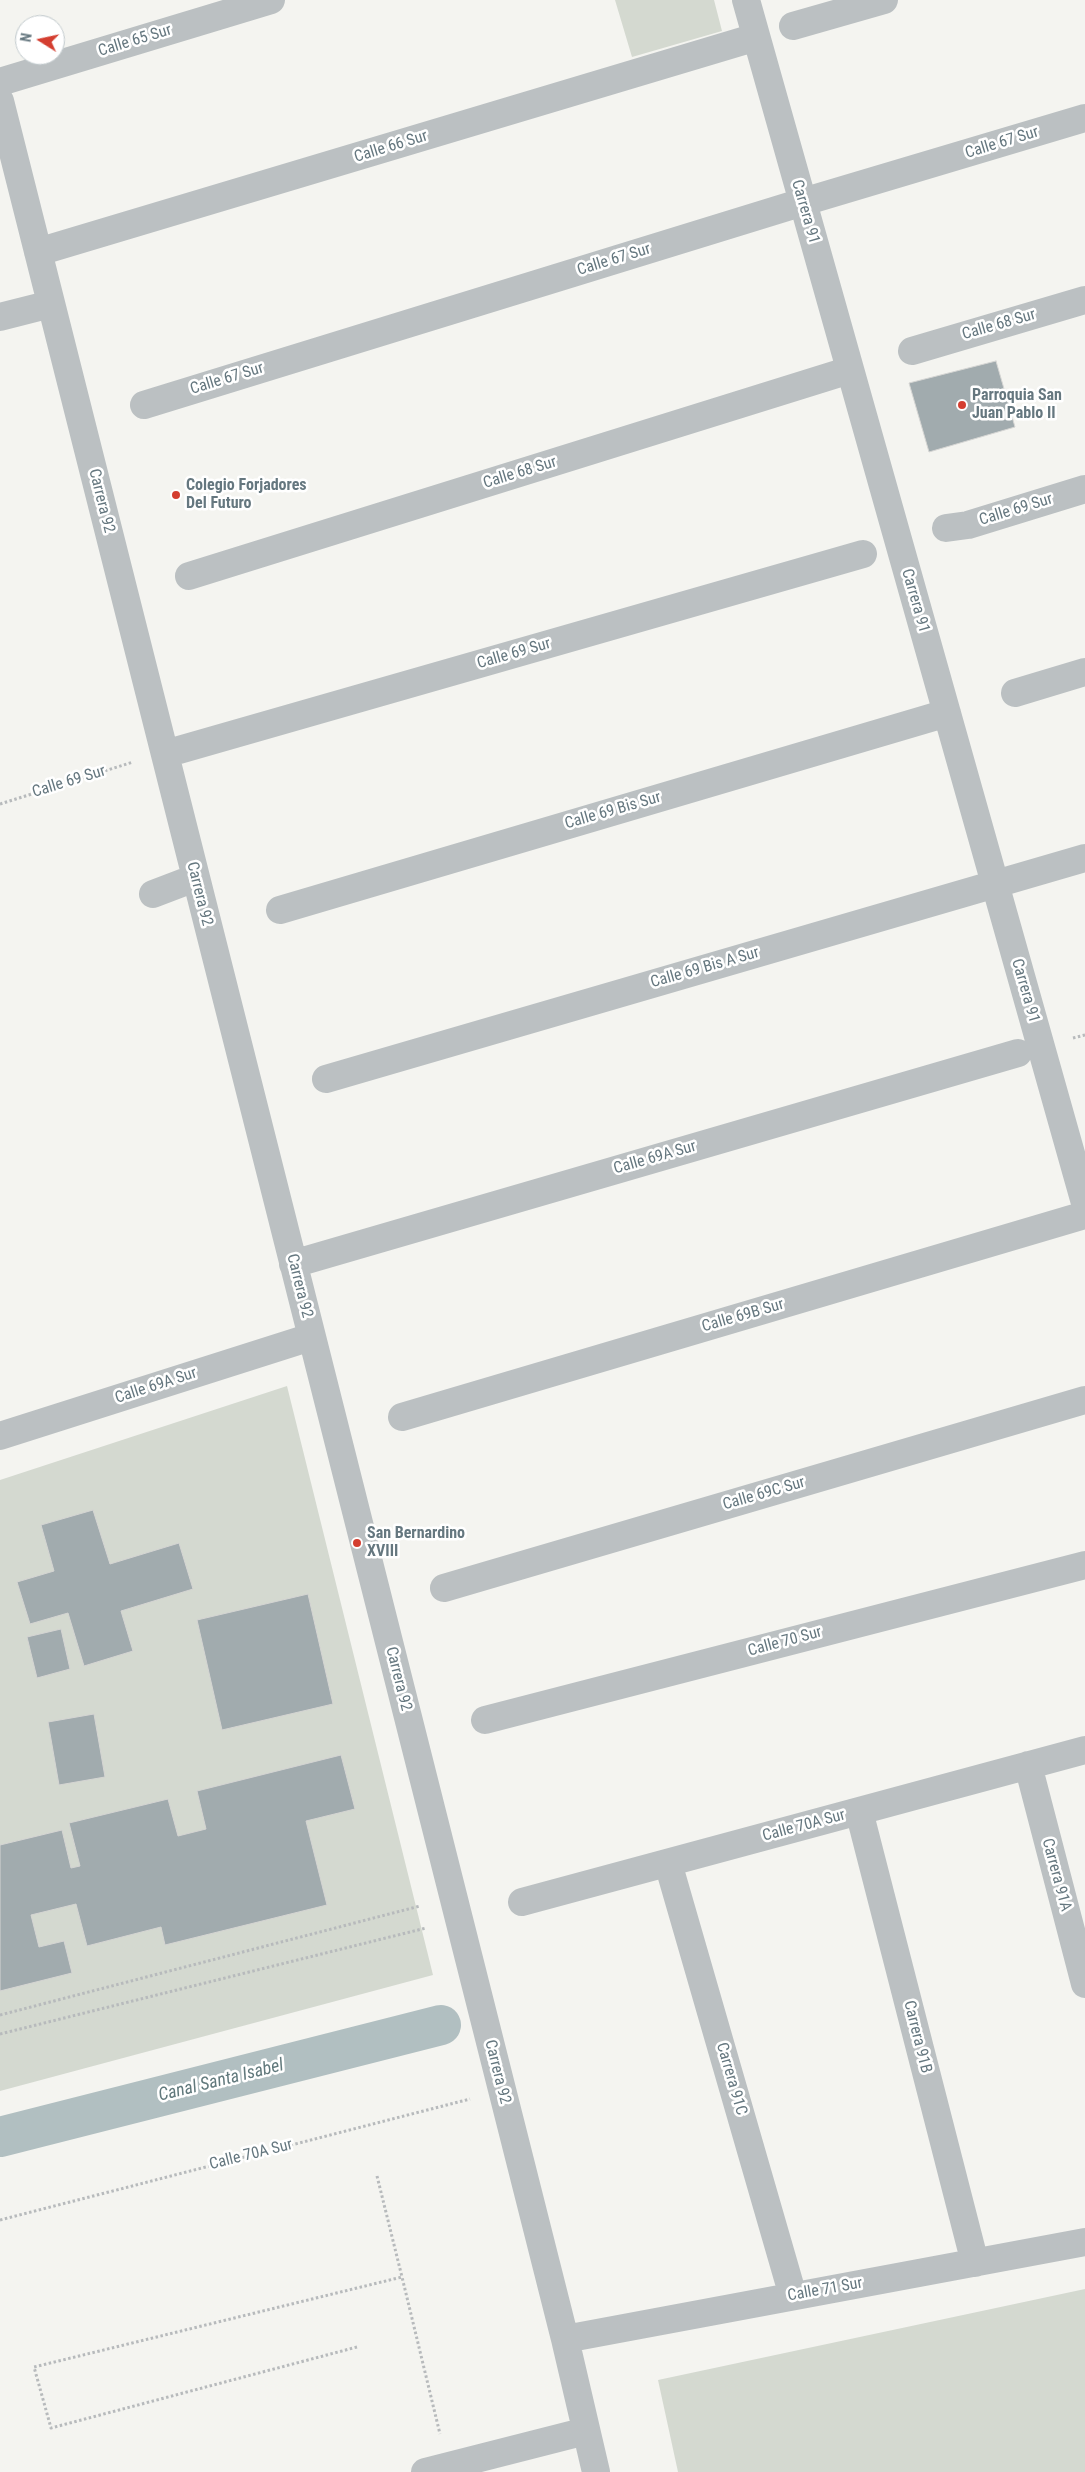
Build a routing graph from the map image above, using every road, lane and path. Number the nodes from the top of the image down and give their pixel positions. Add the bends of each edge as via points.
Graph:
1 (270, 0) edge
2 (746, 0) edge
3 (884, 0) edge
4 (793, 26) dead end
5 (743, 41) dead end
6 (0, 82) edge
7 (0, 101) edge
8 (1085, 118) edge
9 (5, 137) edge
10 (802, 202) junction
11 (38, 252) junction
12 (1085, 300) edge
13 (51, 304) junction
14 (0, 317) edge
15 (912, 351) dead end
16 (850, 370) junction
17 (144, 405) dead end
18 (1085, 489) edge
19 (946, 528) dead end
20 (863, 554) dead end
21 (189, 576) dead end
22 (1085, 672) edge
23 (1015, 693) dead end
24 (947, 713) junction
25 (165, 754) junction
26 (138, 760) dead end
27 (0, 804) edge
28 (1085, 858) edge
29 (195, 878) junction
30 (995, 884) junction
31 (153, 894) dead end
32 (280, 910) dead end
33 (1018, 1053) dead end
34 (326, 1079) dead end
35 (1085, 1203) edge
36 (1085, 1215) edge
37 (293, 1264) junction
38 (311, 1337) junction
39 (1085, 1400) edge
40 (402, 1417) dead end
41 (0, 1436) edge
42 (1085, 1564) edge
43 (444, 1588) dead end
44 (485, 1720) dead end
45 (1085, 1750) edge
46 (1028, 1765) junction
47 (860, 1810) junction
48 (668, 1862) junction
49 (522, 1902) dead end
50 (456, 1909) junction
51 (1085, 1984) edge
52 (0, 2016) edge
53 (0, 2034) edge
54 (502, 2091) junction
55 (377, 2176) dead end
56 (0, 2220) edge
57 (1085, 2242) edge
58 (975, 2263) junction
59 (402, 2277) junction
60 (793, 2296) junction
61 (565, 2339) junction
62 (357, 2347) dead end
63 (586, 2430) junction
64 (437, 2469) edge
65 (596, 2472) edge

1 - 6 street, Calle 65 Sur
2 - 10 street, Carrera 91
3 - 4 street
5 - 11 street, Calle 66 Sur
7 - 9 street, Carrera 92
8 - 10 street, Calle 67 Sur
9 - 11 street, Carrera 92
10 - 16 street, Carrera 91
10 - 17 street, Calle 67 Sur
11 - 13 street, Carrera 92
12 - 15 street, Calle 68 Sur
13 - 14 street
13 - 25 street, Carrera 92
16 - 21 street, Calle 68 Sur
16 - 24 street, Carrera 91
18 - 19 street, Calle 69 Sur via 968,525
20 - 25 street, Calle 69 Sur
22 - 23 street
24 - 30 street, Carrera 91
24 - 32 street, Calle 69 Bis Sur
25 - 29 street, Carrera 92
26 - 27 path, Calle 69 Sur
28 - 30 street, Calle 69 Bis A Sur
29 - 31 street
29 - 37 street, Carrera 92
30 - 34 street, Calle 69 Bis A Sur
30 - 35 street, Carrera 91
33 - 37 street, Calle 69A Sur
36 - 40 street, Calle 69B Sur
37 - 38 street, Carrera 92
38 - 41 street, Calle 69A Sur
38 - 50 street, Carrera 92
39 - 43 street, Calle 69C Sur
42 - 44 street, Calle 70 Sur
45 - 46 street, Calle 70A Sur
46 - 47 street, Calle 70A Sur
46 - 51 street, Carrera 91A
47 - 48 street, Calle 70A Sur
47 - 58 street, Carrera 91B
48 - 49 street, Calle 70A Sur
48 - 60 street, Carrera 91C
50 - 52 path
50 - 53 path
50 - 54 street, Carrera 92
54 - 56 path, Calle 70A Sur
54 - 61 street, Carrera 92
55 - 59 path
57 - 58 street, Calle 71 Sur
58 - 60 street, Calle 71 Sur
59 - 62 path via 34,2367 51,2428
59 - 64 path
60 - 61 street, Calle 71 Sur
61 - 63 street, Carrera 92
63 - 64 street
63 - 65 street, Carrera 92

